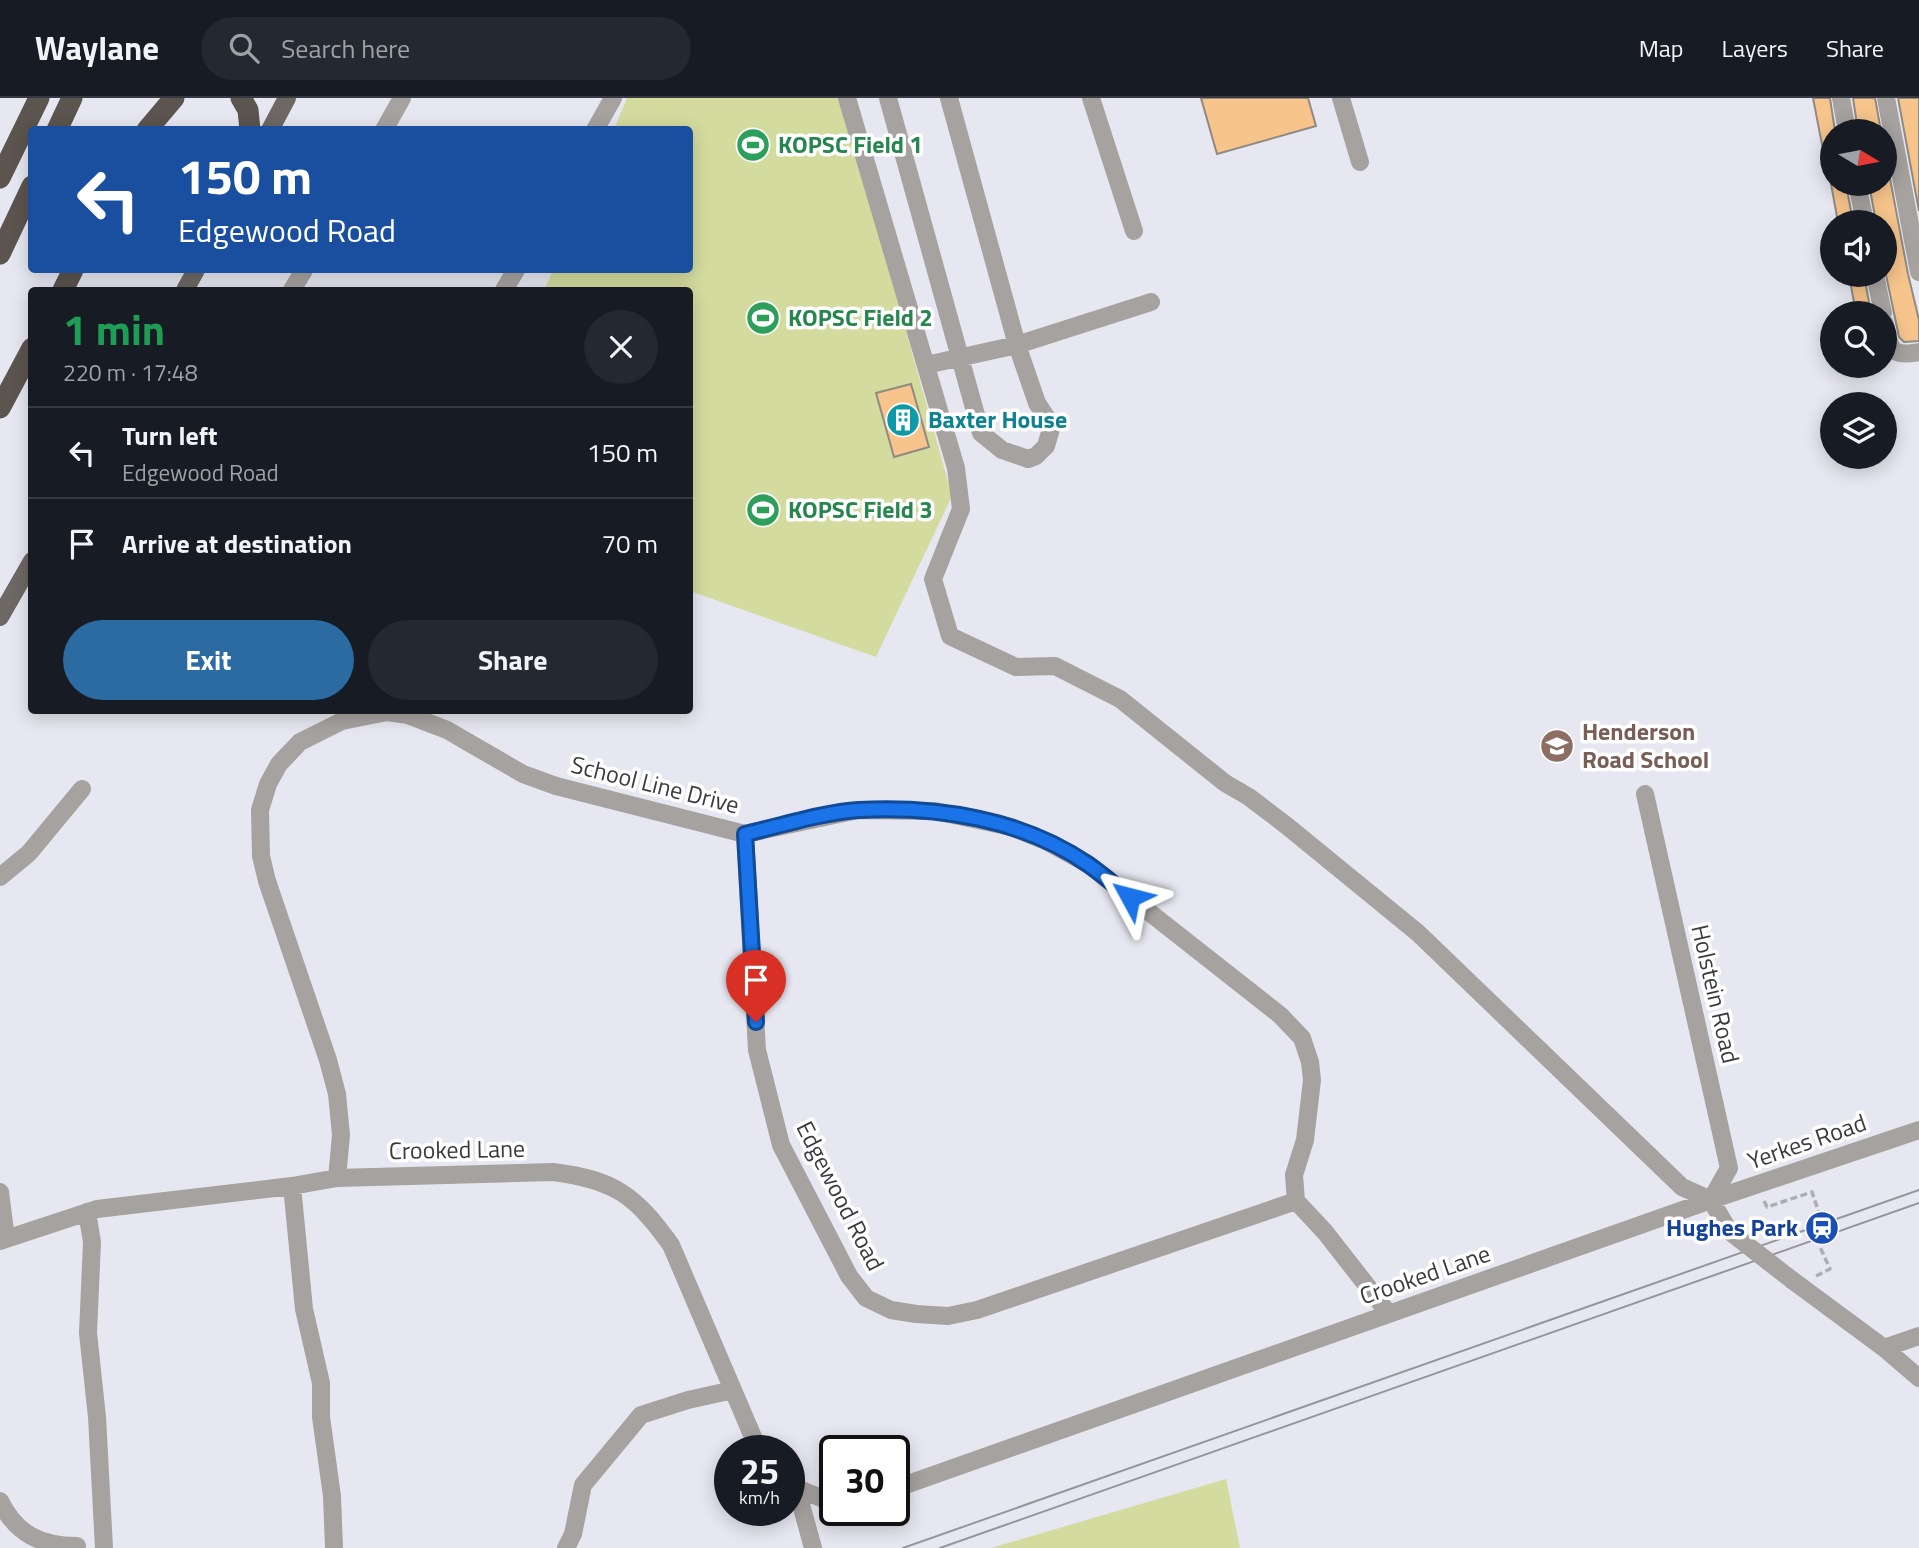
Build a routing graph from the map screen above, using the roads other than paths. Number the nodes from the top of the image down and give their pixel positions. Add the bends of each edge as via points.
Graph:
1 (39, 98) edge
2 (72, 98) edge
3 (174, 98) edge
4 (241, 98) edge
5 (287, 98) edge
6 (402, 98) edge
7 (847, 98) edge
8 (862, 98) edge
9 (888, 98) edge
10 (949, 98) edge
11 (1091, 98) edge
12 (1341, 98) edge
13 (1841, 98) edge
14 (1886, 98) edge
15 (605, 101) edge
16 (1845, 119) edge
17 (855, 124) junction
18 (59, 126) edge
19 (150, 126) edge
20 (249, 126) edge
21 (272, 126) edge
22 (386, 126) edge
23 (596, 126) edge
24 (1360, 162) dead end
25 (0, 178) edge
26 (28, 194) edge
27 (1134, 231) dead end
28 (0, 254) edge
29 (1919, 272) edge
30 (1151, 302) dead end
31 (1017, 345) junction
32 (1919, 352) edge
33 (1897, 353) edge
34 (28, 356) edge
35 (961, 357) junction
36 (926, 366) junction
37 (0, 408) edge
38 (28, 568) edge
39 (0, 617) edge
40 (370, 714) edge
41 (401, 714) edge
42 (82, 789) dead end
43 (1645, 794) dead end
44 (745, 834) junction
45 (0, 877) edge
46 (1919, 1130) edge
47 (337, 1178) junction
48 (292, 1186) junction
49 (0, 1192) edge
50 (1711, 1200) junction
51 (1296, 1201) junction
52 (87, 1212) junction
53 (3, 1240) edge
54 (1389, 1314) junction
55 (1919, 1336) edge
56 (1884, 1349) junction
57 (1919, 1378) edge
58 (733, 1390) junction
59 (752, 1435) edge
60 (910, 1483) edge
61 (0, 1501) edge
62 (805, 1524) edge
63 (77, 1546) dead end
64 (104, 1548) edge
65 (334, 1548) edge
66 (566, 1548) edge
67 (813, 1548) edge

1 - 25 highway
2 - 18 highway
3 - 19 highway
4 - 20 highway
5 - 21 main road
6 - 22 street
7 - 17 street
8 - 17 street
9 - 35 street
10 - 31 street
11 - 27 street
12 - 24 street
13 - 16 street
14 - 29 street
15 - 23 street
17 - 36 street
26 - 28 highway
30 - 31 street
31 - 35 street
31 - 35 street via 1051,429 1041,453 1028,458 1002,450 981,433
32 - 33 street
34 - 37 highway
35 - 36 street
36 - 50 street via 956,468 961,509 933,579 950,636 1016,667 1055,666 1120,699 1418,933 1682,1187
38 - 39 main road
40 - 47 street, School Line Drive via 342,721 300,742 279,764 260,810 261,856 267,881 331,1072 341,1135
41 - 44 street, School Line Drive via 447,730 523,774 556,786
42 - 45 street via 29,853
43 - 50 street, Holstein Road via 1730,1168
44 - 51 street, School Line Drive via 858,810 934,811 1011,827 1088,864 1280,1015 1302,1038 1312,1080 1306,1140 1294,1175
44 - 51 street, Edgewood Road via 757,1050 781,1145 849,1276 866,1298 891,1310 916,1314 948,1316 977,1310
46 - 50 street, Yerkes Road
47 - 48 street, Crooked Lane
47 - 58 street, Crooked Lane via 553,1172 612,1186 634,1200 671,1245
48 - 52 street, Crooked Lane
48 - 65 street via 304,1309 321,1383
49 - 53 street
50 - 54 street, Crooked Lane
50 - 56 street, bridge via 1729,1231
51 - 54 street
52 - 53 street, Crooked Lane
52 - 64 street via 92,1242 88,1333
54 - 60 street, Crooked Lane
55 - 56 street
56 - 57 street
58 - 59 street, Crooked Lane
58 - 66 street via 641,1415 583,1485
61 - 63 street via 7,1516 30,1536 54,1546
62 - 67 street

